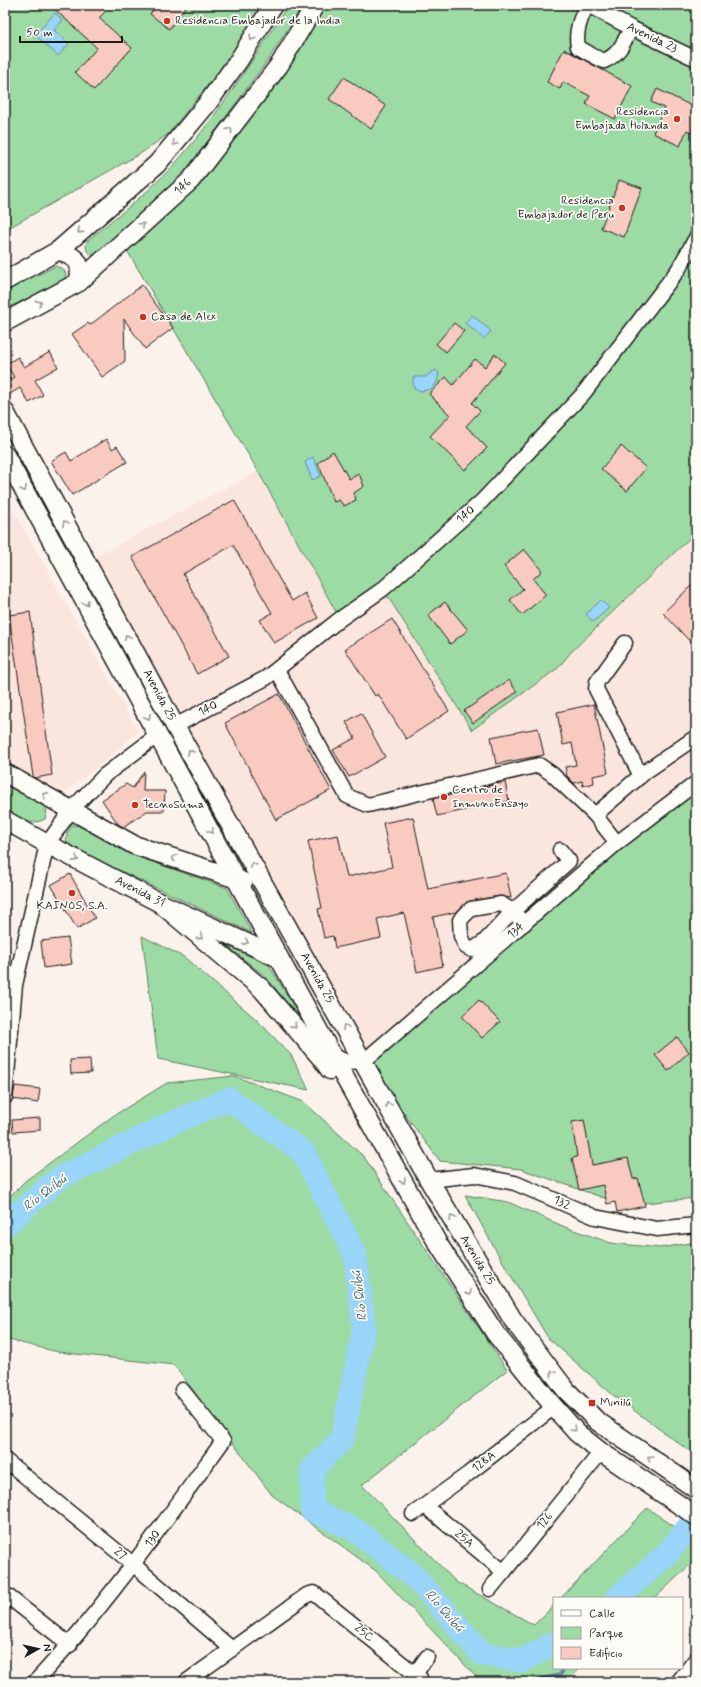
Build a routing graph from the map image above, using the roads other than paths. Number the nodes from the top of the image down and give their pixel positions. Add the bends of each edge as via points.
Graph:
1 (273, 5) edge
2 (315, 5) edge
3 (594, 6) edge
4 (631, 28) junction
5 (696, 59) edge
6 (696, 238) edge
7 (59, 250) junction
8 (5, 281) edge
9 (79, 282) junction
10 (5, 322) edge
11 (5, 412) edge
12 (5, 455) edge
13 (625, 643) dead end
14 (277, 670) junction
15 (175, 726) junction
16 (158, 735) junction
17 (696, 737) edge
18 (5, 773) edge
19 (641, 776) junction
20 (696, 783) edge
21 (72, 809) junction
22 (595, 815) junction
23 (5, 820) edge
24 (617, 843) junction
25 (47, 844) junction
26 (560, 850) dead end
27 (237, 879) junction
28 (272, 899) junction
29 (160, 903) junction
30 (524, 924) junction
31 (279, 958) junction
32 (10, 986) edge
33 (332, 1055) junction
34 (364, 1061) junction
35 (5, 1097) edge
36 (384, 1147) junction
37 (429, 1180) junction
38 (696, 1225) edge
39 (182, 1390) dead end
40 (554, 1408) junction
41 (601, 1452) junction
42 (5, 1460) edge
43 (689, 1485) edge
44 (425, 1506) junction
45 (412, 1514) dead end
46 (696, 1516) edge
47 (134, 1565) junction
48 (504, 1572) junction
49 (490, 1589) dead end
50 (5, 1594) edge
51 (70, 1645) junction
52 (232, 1650) junction
53 (427, 1657) dead end
54 (696, 1659) edge
55 (35, 1682) edge
56 (186, 1682) edge
57 (678, 1682) edge

1 -> 7 main road via 239,60 207,104 157,164
9 -> 2 main road, 146 via 191,180 280,64
3 - 4 street, Avenida 23
3 - 4 street via 578,27 576,39 578,47 592,56 604,61 611,58 620,49
4 - 5 street, Avenida 23
6 - 14 street, 140 via 678,270 584,394 482,501 383,589 340,619
7 - 8 main road
7 - 9 main road via 78,261 81,269
10 -> 9 main road, 146
15 -> 11 main road, Avenida 25
12 -> 16 main road, Avenida 25
13 - 19 street via 597,682 596,689
14 - 15 street, 140
14 - 22 street via 347,796 368,805 538,765 552,774
28 -> 15 main road, Avenida 25
16 - 21 street via 105,775
16 -> 27 main road, Avenida 25
17 - 19 street
21 -> 18 main road
19 - 22 street
20 - 24 street, 134
21 - 25 street
27 -> 21 main road via 134,845
22 - 24 street
23 - 25 main road, Avenida 31
24 - 30 street, 134
25 -> 29 main road, Avenida 31
25 - 32 street
26 - 30 street via 569,861 514,911
27 - 28 main road
27 - 31 main road, Avenida 25
34 -> 28 main road, Avenida 25
29 -> 31 main road, Avenida 31
29 -> 36 main road via 261,988 322,1059
30 - 34 street, 134
31 - 33 main road, Avenida 25
32 - 35 street
33 - 34 street via 347,1062
33 - 36 main road, Avenida 25
37 -> 34 main road, Avenida 25
36 -> 40 main road, Avenida 25 via 437,1242 495,1333
37 - 38 street, 132 via 474,1175 515,1183 594,1217 657,1228
43 -> 37 main road, Avenida 25 via 597,1421 566,1390 513,1320
39 - 47 street, 130 via 223,1441
40 -> 41 main road, Avenida 25 via 577,1433
40 - 44 street, 128A
41 - 46 main road, Avenida 25
41 - 48 street, 126
42 - 47 street, 27
44 - 45 street, 128A
44 - 48 street, 25A
47 - 51 street, 130
47 - 52 street, 27
48 - 49 street, 126
50 - 51 street
51 - 55 street, 130
52 - 53 street, 25C via 307,1595 314,1593 418,1676
52 - 56 street
54 - 57 street

